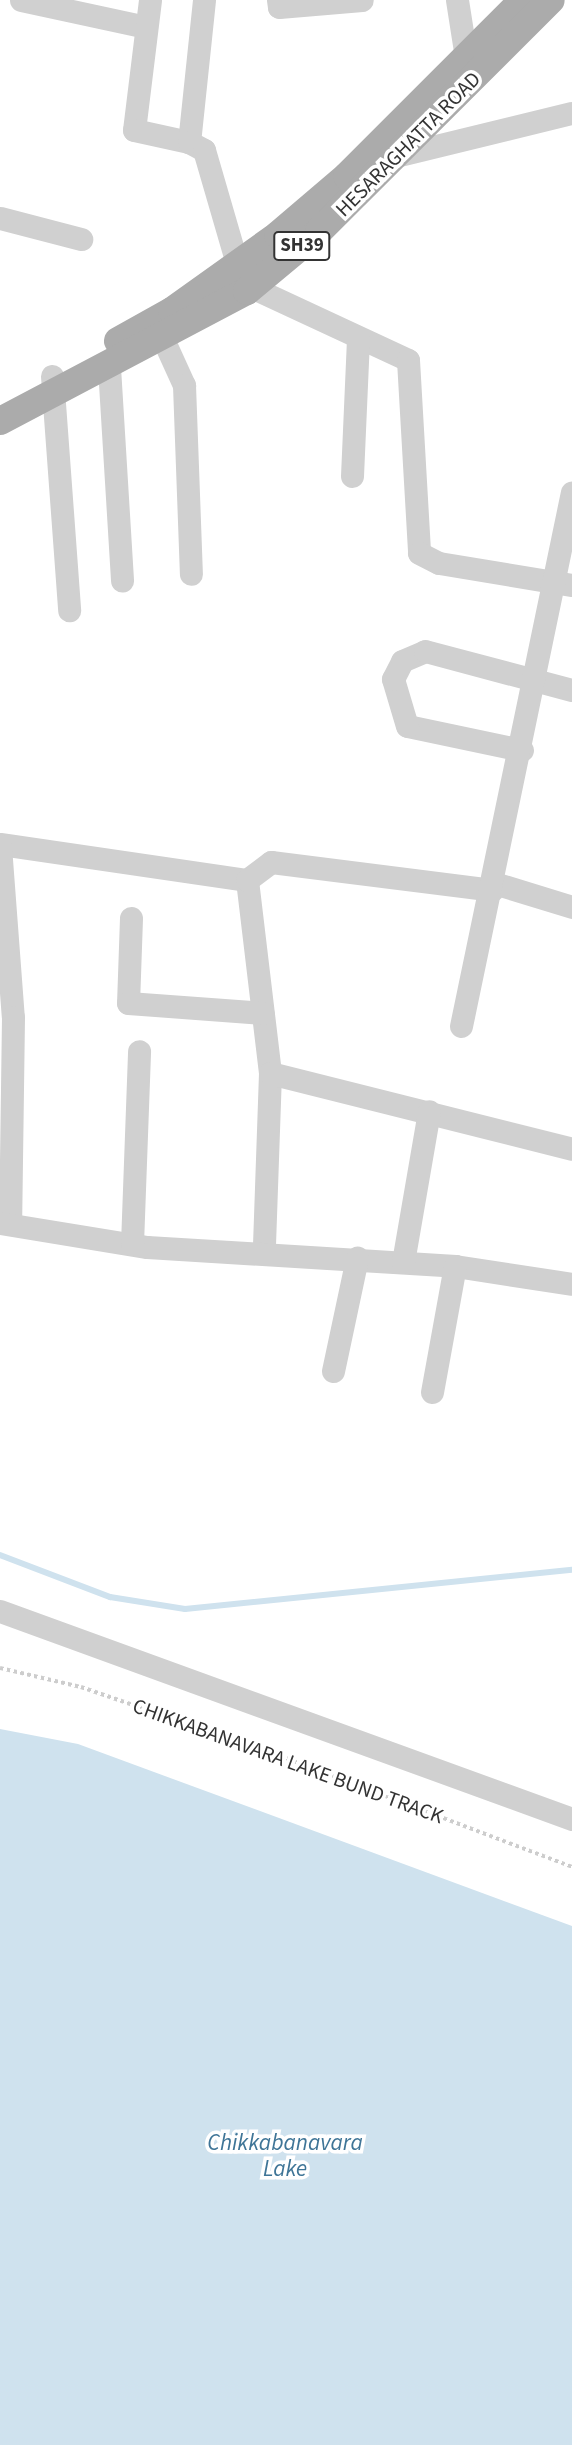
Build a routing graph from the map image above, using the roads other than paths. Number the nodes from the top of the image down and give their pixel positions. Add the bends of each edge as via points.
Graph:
1 (21, 0) edge
2 (150, 0) edge
3 (204, 0) edge
4 (278, 0) edge
5 (362, 0) edge
6 (457, 0) edge
7 (523, 0) edge
8 (551, 0) edge
9 (146, 27) junction
10 (468, 70) junction
11 (572, 113) edge
12 (189, 142) junction
13 (383, 155) junction
14 (0, 218) edge
15 (81, 239) dead end
16 (245, 277) junction
17 (358, 338) junction
18 (163, 339) junction
19 (109, 367) junction
20 (55, 383) junction
21 (0, 401) edge
22 (0, 421) edge
23 (352, 475) dead end
24 (572, 492) edge
25 (191, 574) dead end
26 (122, 581) dead end
27 (564, 581) edge
28 (69, 610) dead end
29 (536, 677) junction
30 (572, 690) edge
31 (522, 750) junction
32 (0, 845) edge
33 (247, 880) junction
34 (493, 886) junction
35 (572, 907) edge
36 (131, 918) dead end
37 (263, 1013) junction
38 (461, 1026) dead end
39 (139, 1051) dead end
40 (270, 1073) junction
41 (429, 1111) junction
42 (572, 1149) edge
43 (5, 1223) edge
44 (132, 1244) junction
45 (264, 1250) junction
46 (357, 1258) junction
47 (403, 1262) junction
48 (455, 1266) junction
49 (572, 1284) edge
50 (333, 1371) dead end
51 (432, 1392) dead end
52 (0, 1611) edge
53 (572, 1819) edge

1 - 9 street
2 - 9 street
3 - 12 street
4 - 5 street via 279,8
6 - 10 street
7 - 10 main road
8 - 10 main road, HESARAGHATTA ROAD
9 - 12 street via 134,130
10 - 13 main road
11 - 13 street
12 - 16 street via 204,150
13 - 16 main road
14 - 15 street
16 - 17 street
16 - 18 main road
16 - 20 main road
17 - 23 street
17 - 27 street via 408,360 419,553 439,563
18 - 19 main road
18 - 25 street via 184,385
19 - 20 main road
19 - 26 street
20 - 21 main road
20 - 22 main road
20 - 28 street
24 - 27 street
27 - 29 street
29 - 30 street
29 - 31 street
29 - 31 street via 425,651 402,661 393,679 407,726
31 - 34 street
32 - 33 street
32 - 43 street via 13,1017
33 - 34 street via 271,862
33 - 37 street
34 - 35 street
34 - 38 street
36 - 37 street via 128,1003
37 - 40 street
39 - 44 street
40 - 41 street
40 - 45 street
41 - 42 street
41 - 47 street
43 - 44 street
44 - 45 street
45 - 46 street
46 - 47 street
46 - 50 street
47 - 48 street
48 - 49 street
48 - 51 street
52 - 53 street

